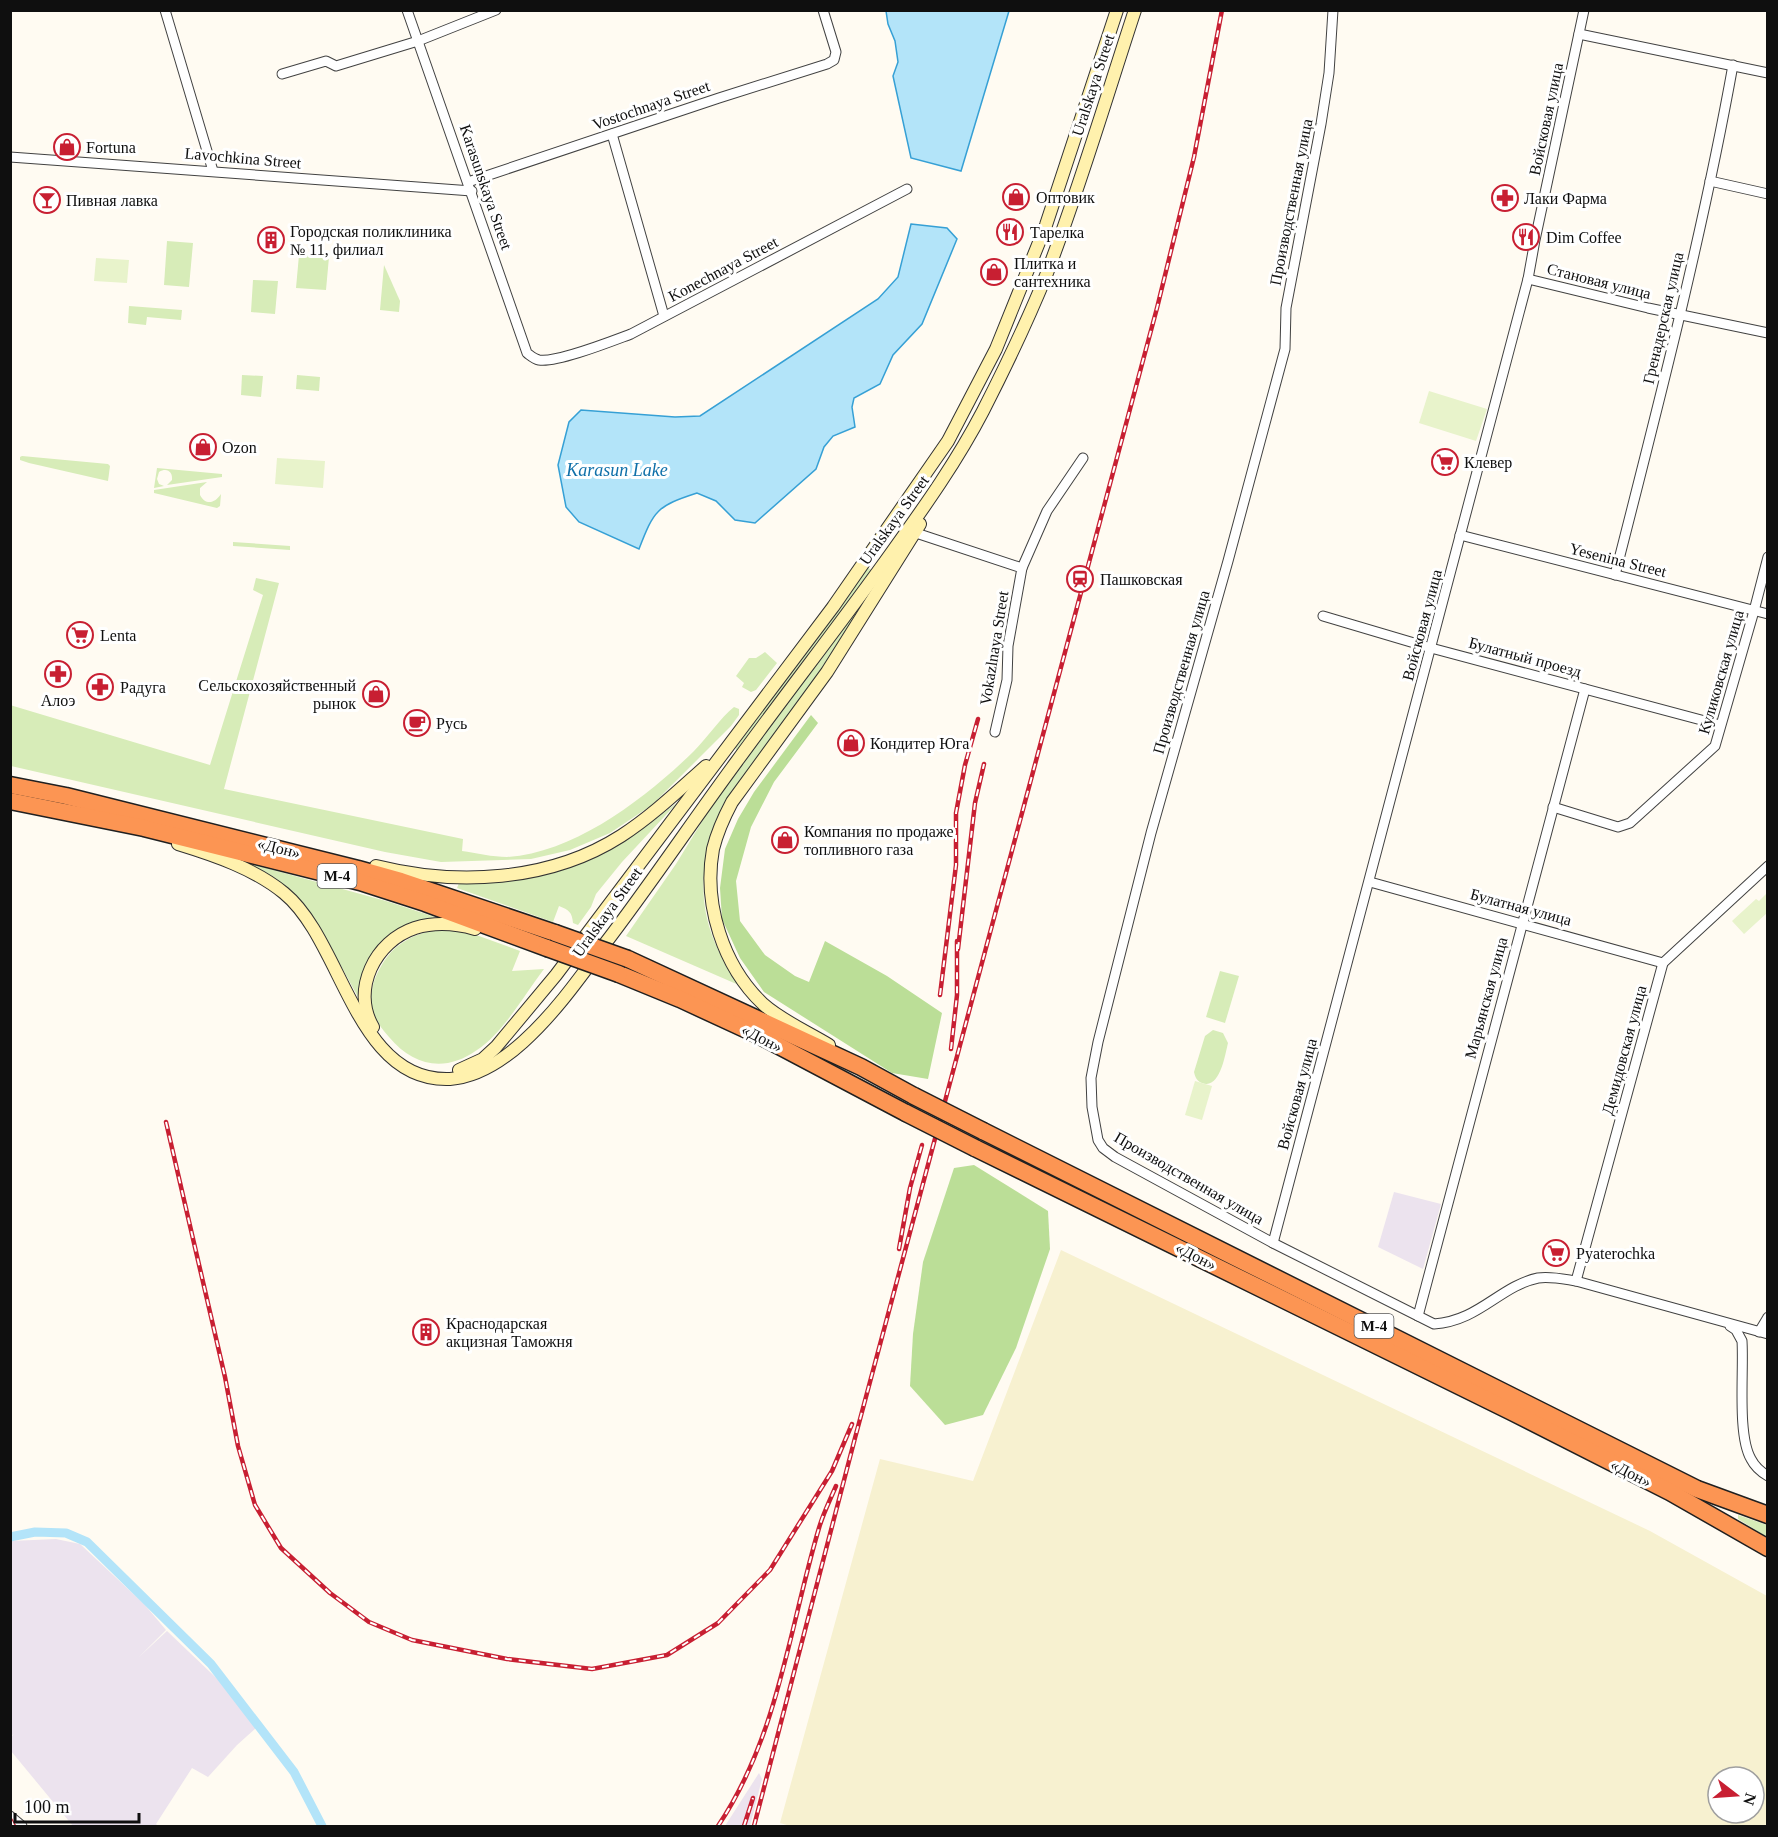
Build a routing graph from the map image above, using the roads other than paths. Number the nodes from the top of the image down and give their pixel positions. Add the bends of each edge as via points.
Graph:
1 (165, 10) edge
2 (407, 10) edge
3 (496, 10) edge
4 (823, 10) edge
5 (1117, 10) edge
6 (1135, 10) edge
7 (1333, 10) edge
8 (1584, 10) edge
9 (1579, 34) junction
10 (418, 41) junction
11 (1733, 66) junction
12 (1767, 73) edge
13 (282, 74) dead end
14 (612, 134) junction
15 (10, 157) edge
16 (213, 171) junction
17 (1710, 181) junction
18 (470, 187) junction
19 (907, 189) dead end
20 (1767, 194) edge
21 (1528, 279) junction
22 (1681, 315) junction
23 (664, 316) junction
24 (1767, 333) edge
25 (546, 360) joint
26 (1083, 458) dead end
27 (943, 481) junction
28 (916, 533) junction
29 (1460, 535) junction
30 (1767, 557) edge
31 (1022, 568) junction
32 (1615, 575) junction
33 (1754, 611) junction
34 (1767, 614) edge
35 (1323, 616) dead end
36 (1431, 648) junction
37 (1585, 689) junction
38 (1720, 725) junction
39 (995, 732) dead end
40 (725, 749) junction
41 (736, 762) junction
42 (10, 785) edge
43 (10, 801) edge
44 (1553, 807) junction
45 (122, 823) junction
46 (265, 844) junction
47 (1767, 866) edge
48 (1370, 882) junction
49 (1521, 922) junction
50 (551, 940) junction
51 (1663, 963) junction
52 (861, 1067) junction
53 (1273, 1243) junction
54 (1576, 1281) junction
55 (1418, 1316) junction
56 (1767, 1317) edge
57 (1728, 1325) junction
58 (1763, 1333) edge
59 (1767, 1476) edge
60 (1767, 1515) edge
61 (1767, 1548) edge
62 (10, 1816) edge
63 (22, 1827) edge

1 - 16 street
2 - 10 street, Karasunskaya Street
3 - 10 street
4 - 14 street, Vostochnaya Street via 836,52 834,60
5 - 40 main road, Uralskaya Street via 1046,225 996,349 948,441 833,607
6 - 27 main road, Uralskaya Street via 1047,273 992,393
7 - 53 street, Производственная улица via 1329,73 1286,308 1285,349 1151,833 1091,1078 1092,1107 1103,1148
8 - 9 street, Войсковая улица
9 - 11 street
9 - 21 street, Войсковая улица
10 - 13 street via 336,66 326,61
10 - 18 street, Karasunskaya Street
11 - 12 street
11 - 17 street, Гренадерская улица
14 - 18 street, Vostochnaya Street
14 - 23 street
15 - 16 street, Lavochkina Street
16 - 18 street, Lavochkina Street
17 - 20 street
17 - 22 street, Гренадерская улица
18 - 25 street, Karasunskaya Street via 527,353
19 - 23 street, Konechnaya Street
21 - 22 street, Становая улица
21 - 29 street, Войсковая улица
22 - 24 street, Становая улица
22 - 32 street, Гренадерская улица
23 - 25 street, Konechnaya Street via 599,346
26 - 31 street, Vokazlnaya Street via 1047,511
27 - 28 main road
27 - 41 main road, Uralskaya Street
28 - 31 street
28 - 52 main road via 827,672 732,802 712,858 713,910 723,944 745,985 765,1006
29 - 32 street, Yesenina Street
29 - 36 street, Войсковая улица
30 - 33 street, Куликовская улица
31 - 39 street, Vokazlnaya Street via 1008,646 1008,680
32 - 33 street, Yesenina Street
33 - 34 street, Yesenina Street
33 - 38 street, Куликовская улица
35 - 36 street, Булатный проезд
36 - 37 street, Булатный проезд
36 - 48 street, Войсковая улица
37 - 38 street, Булатный проезд
37 - 44 street, Марьянская улица
38 - 44 street, Куликовская улица via 1715,746 1630,823 1618,827
40 - 41 main road via 722,760
40 - 46 main road via 616,839 582,855 524,872 474,878 428,875
40 - 50 main road, Uralskaya Street via 556,975 483,1059 455,1071 420,1068 388,1048 371,1023 364,992 374,960 413,928 456,924 534,949
41 - 45 main road, Uralskaya Street via 571,990 504,1058 482,1071 449,1079 410,1070 394,1060 372,1036 318,937 286,894 227,861
42 - 46 highway, «Дон» / М-4
43 - 45 highway, М-4
44 - 49 street, Марьянская улица
45 - 50 highway, «Дон» / М-4 via 360,882
46 - 50 highway, «Дон» / М-4 via 401,881
47 - 51 street
48 - 49 street, Булатная улица
48 - 53 street, Войсковая улица
49 - 51 street, Булатная улица
49 - 55 street, Марьянская улица
50 - 52 highway, «Дон» / М-4, bridge via 628,959
50 - 61 highway, «Дон» / М-4, bridge via 760,1036 975,1148 1670,1492
51 - 54 street, Демидовская улица
52 - 60 highway, «Дон» / М-4, bridge via 1697,1489
53 - 55 street
54 - 55 street via 1538,1278 1451,1323 1434,1324
54 - 57 street
56 - 58 street
57 - 58 street
57 - 59 street via 1743,1341 1745,1440 1750,1458
62 - 63 street

